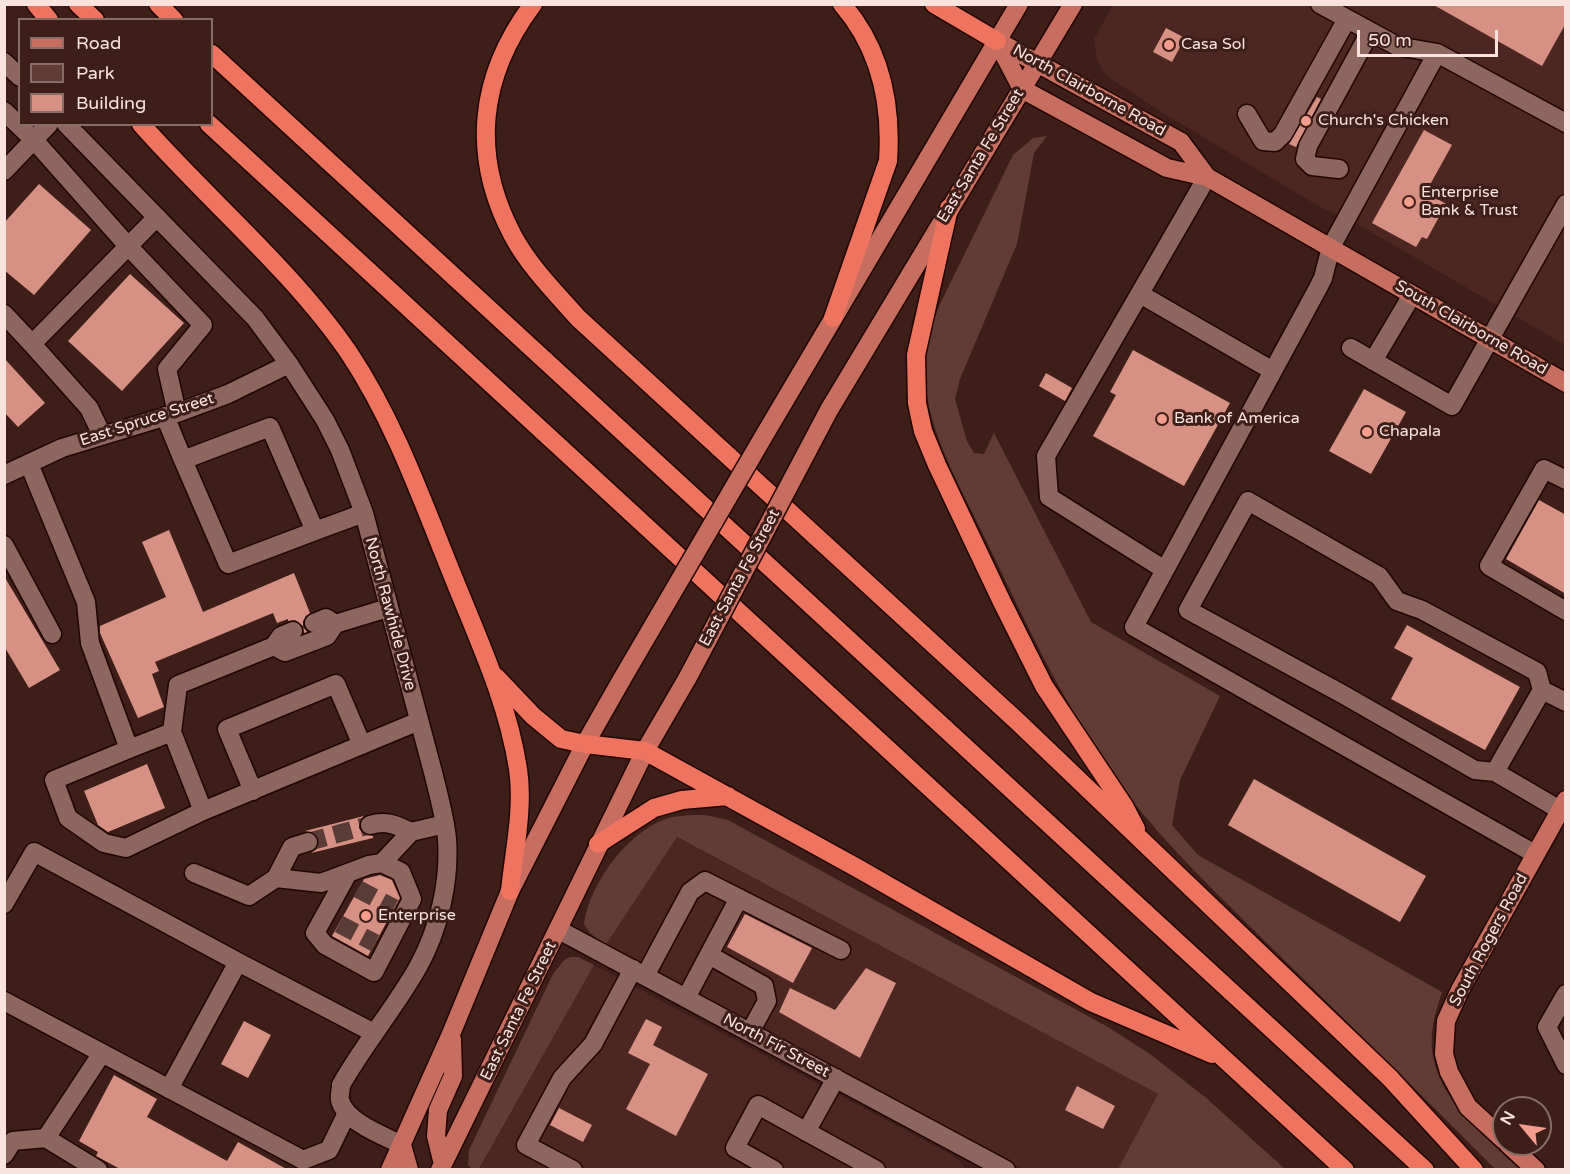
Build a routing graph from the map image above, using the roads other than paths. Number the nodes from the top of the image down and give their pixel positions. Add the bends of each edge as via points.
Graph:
1 (36, 4) edge
2 (78, 4) edge
3 (158, 4) edge
4 (533, 4) edge
5 (842, 4) edge
6 (934, 4) edge
7 (1019, 4) edge
8 (1072, 4) edge
9 (1320, 4) edge
10 (47, 18) edge
11 (93, 18) edge
12 (172, 18) edge
13 (1347, 19) junction
14 (1370, 32) junction
15 (997, 41) junction
16 (1437, 53) junction
17 (213, 55) edge
18 (4, 62) edge
19 (1038, 63) junction
20 (18, 75) edge
21 (1022, 89) junction
22 (4, 111) edge
23 (1247, 114) dead end
24 (1566, 123) edge
25 (18, 125) edge
26 (20, 126) edge
27 (47, 126) edge
28 (68, 126) edge
29 (143, 126) edge
30 (211, 126) edge
31 (34, 140) junction
32 (1339, 169) dead end
33 (4, 171) edge
34 (1207, 177) junction
35 (1566, 204) edge
36 (949, 208) junction
37 (157, 217) junction
38 (128, 246) junction
39 (1331, 248) junction
40 (1377, 274) joint
41 (1140, 294) junction
42 (1412, 295) junction
43 (4, 314) edge
44 (833, 318) junction
45 (1490, 339) junction
46 (32, 344) junction
47 (1351, 348) dead end
48 (1373, 361) junction
49 (289, 364) junction
50 (1273, 371) junction
51 (1566, 383) edge
52 (171, 414) junction
53 (102, 435) junction
54 (183, 460) junction
55 (29, 464) junction
56 (4, 475) edge
57 (1566, 480) edge
58 (364, 513) junction
59 (315, 531) junction
60 (4, 545) edge
61 (1165, 570) junction
62 (388, 608) junction
63 (1566, 611) edge
64 (314, 622) dead end
65 (335, 624) junction
66 (293, 631) dead end
67 (52, 634) dead end
68 (274, 646) junction
69 (491, 671) junction
70 (1542, 690) junction
71 (1566, 702) edge
72 (419, 721) junction
73 (172, 732) junction
74 (585, 744) junction
75 (362, 745) junction
76 (129, 749) junction
77 (645, 751) junction
78 (1495, 772) junction
79 (253, 791) junction
80 (728, 796) junction
81 (1563, 805) edge
82 (203, 811) junction
83 (445, 824) junction
84 (370, 825) tunnel mouth
85 (411, 832) junction
86 (308, 842) tunnel mouth
87 (1144, 843) junction
88 (598, 844) junction
89 (1535, 854) junction
90 (382, 863) junction
91 (194, 873) dead end
92 (276, 878) junction
93 (350, 881) junction
94 (510, 891) junction
95 (739, 898) junction
96 (4, 904) edge
97 (399, 911) junction
98 (436, 924) junction
99 (559, 930) junction
100 (841, 950) dead end
101 (709, 954) junction
102 (238, 962) junction
103 (639, 973) junction
104 (1566, 994) edge
105 (686, 998) junction
106 (4, 1001) edge
107 (750, 1032) junction
108 (374, 1034) junction
109 (452, 1034) junction
110 (102, 1053) junction
111 (1225, 1060) junction
112 (1566, 1065) edge
113 (836, 1078) junction
114 (169, 1089) junction
115 (347, 1113) junction
116 (1492, 1129) edge
117 (806, 1132) junction
118 (46, 1138) junction
119 (402, 1145) junction
120 (329, 1150) junction
121 (4, 1155) edge
122 (1521, 1156) edge
123 (996, 1167) edge
124 (445, 1168) edge
125 (98, 1170) edge
126 (321, 1170) edge
127 (390, 1170) edge
128 (409, 1170) edge
129 (573, 1170) edge
130 (774, 1170) edge
131 (876, 1170) edge
132 (1345, 1170) edge
133 (1425, 1170) edge
134 (1474, 1170) edge
135 (1536, 1170) edge

1 - 10 highway
2 - 11 highway
3 - 12 highway
4 - 87 highway via 506,45 496,69 486,128 489,176 498,205 530,262 578,318
5 - 44 highway via 862,31 882,80 890,137 888,161
6 - 15 highway
7 - 15 main road
8 - 19 main road, East Santa Fe Street
9 - 13 street
13 - 14 street
13 - 23 street via 1275,142 1263,141
14 - 16 street via 1397,46
14 - 32 street via 1308,146 1305,159 1312,166
15 - 19 main road, North Clairborne Road
15 - 21 main road, North Clairborne Road
15 - 44 main road
16 - 24 street
16 - 39 street
17 - 133 highway
18 - 20 street
19 - 21 main road, East Santa Fe Street
19 - 34 main road, North Clairborne Road via 1181,142
21 - 34 main road, North Clairborne Road via 1167,168
21 - 36 main road, East Santa Fe Street
22 - 25 street
26 - 31 street
27 - 31 street
28 - 37 street, North Rawhide Drive
29 - 69 highway via 317,312 348,353 402,452
30 - 111 highway
31 - 33 street
31 - 38 street
34 - 39 main road, North Clairborne Road
34 - 41 street
35 - 45 street
36 - 77 main road, East Santa Fe Street, bridge via 829,410
36 - 87 highway via 916,355 917,402 923,431 1044,686 1124,806
37 - 38 street
37 - 49 street, North Rawhide Drive via 255,318
38 - 46 street
38 - 52 street via 202,325 168,369
39 - 40 main road, North Clairborne Road
39 - 50 street via 1323,278
40 - 42 main road, South Clairborne Road
41 - 50 street
41 - 61 street via 1046,456 1049,497
42 - 45 main road, South Clairborne Road
42 - 48 street
43 - 46 street
44 - 74 main road, bridge
45 - 48 street via 1452,406
45 - 51 main road, South Clairborne Road
46 - 53 street via 89,408
47 - 48 street
49 - 52 street, East Spruce Street via 228,394
49 - 58 street, North Rawhide Drive via 325,420
50 - 61 street
52 - 53 street, East Spruce Street
52 - 54 street
53 - 55 street, East Spruce Street
54 - 59 street via 228,564
54 - 59 street via 270,426
55 - 56 street, East Spruce Street
55 - 76 street via 86,602 90,643
57 - 63 street via 1544,469 1489,566
58 - 59 street
58 - 62 street, North Rawhide Drive
60 - 67 street
61 - 89 street via 1134,627
62 - 65 street
62 - 72 street, North Rawhide Drive
64 - 65 street via 326,618
65 - 68 street via 327,636 285,652
66 - 68 street via 281,636
68 - 73 street via 178,685
69 - 74 highway via 547,729 561,739
69 - 94 highway via 510,729 518,771
70 - 71 street
70 - 78 street
70 - 78 street via 1537,672 1422,610 1397,601 1379,576 1248,501 1188,610 1475,770
72 - 75 street
72 - 83 street, North Rawhide Drive
73 - 76 street
73 - 82 street
74 - 77 highway
74 - 94 main road
75 - 79 street
75 - 79 street via 336,684 227,729
76 - 82 street via 54,780 68,818 104,843 126,848
77 - 80 highway
77 - 88 main road, East Santa Fe Street
78 - 81 street
79 - 82 street
80 - 88 highway via 682,800 654,808
80 - 111 highway via 1091,1002
81 - 89 main road, South Rogers Road
83 - 85 street
83 - 98 street, North Rawhide Drive via 447,864
84 - 85 street via 390,823
85 - 90 street
86 - 92 street via 291,846
87 - 134 highway via 1390,1078
88 - 99 main road, East Santa Fe Street
89 - 116 main road, South Rogers Road via 1446,1021 1444,1054 1449,1072 1468,1107
90 - 93 street via 369,865
90 - 97 street via 401,872 404,879 411,899
91 - 92 street via 249,896
92 - 93 street via 321,883
93 - 97 street via 331,920 315,933 325,945 374,972 380,946
94 - 109 main road
95 - 100 street
95 - 101 street
95 - 103 street via 705,881 690,892
96 - 102 street via 34,852
97 - 98 street
98 - 108 street, North Rawhide Drive via 418,967
99 - 103 street, North Fir Street
99 - 124 main road, East Santa Fe Street
101 - 105 street
101 - 107 street via 764,986 767,1001
102 - 108 street
102 - 114 street
103 - 105 street, North Fir Street
103 - 129 street via 593,1044 562,1077 526,1145
104 - 112 street via 1547,1027
105 - 107 street, North Fir Street
106 - 110 street
107 - 113 street, North Fir Street
108 - 115 street, North Rawhide Drive via 341,1085 340,1100
109 - 119 main road
109 - 124 main road via 453,1076 438,1110 436,1136
110 - 114 street
110 - 118 street
111 - 132 highway
113 - 117 street
113 - 123 street, North Fir Street
114 - 120 street via 303,1160
115 - 119 street
115 - 120 street
117 - 130 street via 758,1105 735,1148
117 - 131 street
118 - 121 street via 13,1141
118 - 125 street
119 - 127 main road
119 - 128 main road
120 - 126 street
122 - 135 main road

